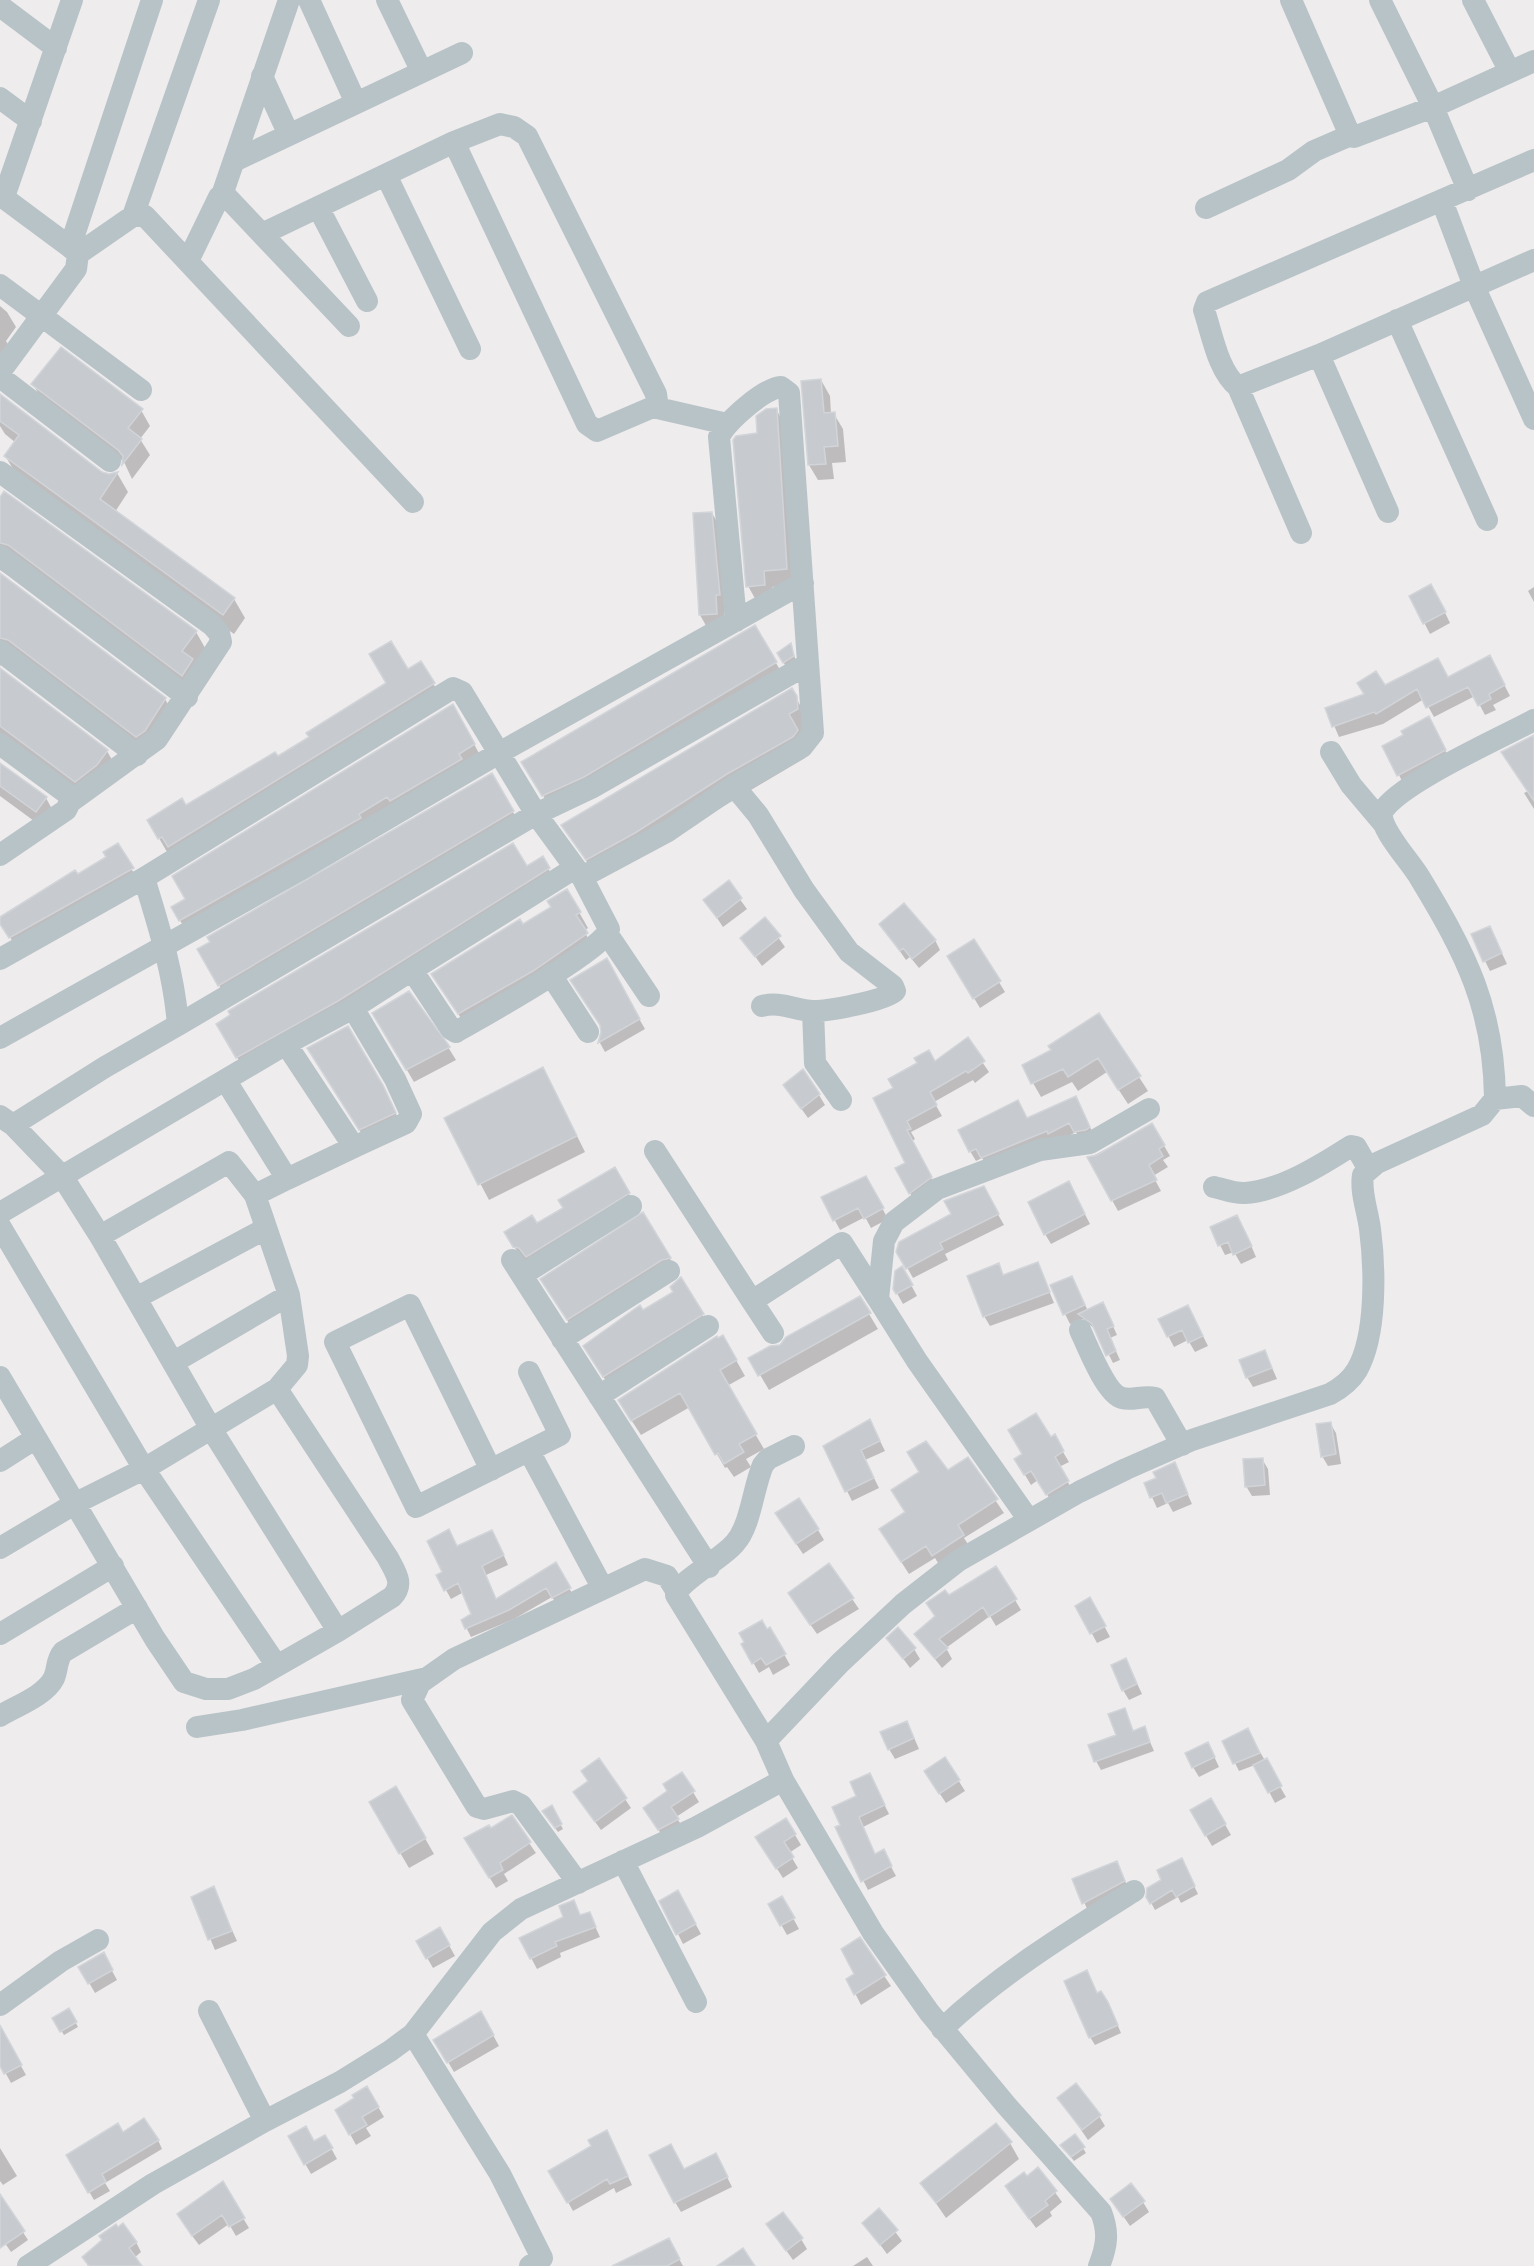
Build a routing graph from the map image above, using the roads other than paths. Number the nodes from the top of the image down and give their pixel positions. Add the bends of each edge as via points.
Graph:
1 (72, 0) edge
2 (152, 0) edge
3 (209, 0) edge
4 (288, 0) edge
5 (309, 0) edge
6 (387, 0) edge
7 (1291, 0) edge
8 (1380, 0) edge
9 (1473, 0) edge
10 (0, 6) edge
11 (56, 48) junction
12 (462, 53) dead end
13 (1534, 61) edge
14 (422, 72) junction
15 (1510, 72) junction
16 (262, 76) junction
17 (0, 98) edge
18 (356, 103) junction
19 (1433, 107) junction
20 (31, 121) junction
21 (289, 135) junction
22 (1351, 135) junction
23 (454, 142) junction
24 (1534, 160) edge
25 (234, 161) junction
26 (386, 175) junction
27 (1468, 190) junction
28 (222, 195) junction
29 (2, 196) edge
30 (1442, 201) junction
31 (318, 207) junction
32 (1206, 208) dead end
33 (124, 222) junction
34 (262, 234) junction
35 (80, 248) junction
36 (1534, 260) edge
37 (188, 261) junction
38 (0, 285) edge
39 (1474, 286) junction
40 (367, 300) dead end
41 (41, 316) junction
42 (1397, 320) junction
43 (349, 326) dead end
44 (470, 349) dead end
45 (1319, 355) junction
46 (0, 372) edge
47 (0, 377) edge
48 (1238, 387) junction
49 (141, 390) dead end
50 (653, 407) junction
51 (1534, 419) edge
52 (728, 424) junction
53 (110, 461) dead end
54 (0, 472) edge
55 (413, 502) dead end
56 (1388, 512) dead end
57 (1487, 520) dead end
58 (1301, 533) dead end
59 (0, 556) edge
60 (804, 583) junction
61 (736, 621) junction
62 (0, 651) edge
63 (808, 664) junction
64 (187, 697) junction
65 (1534, 720) edge
66 (0, 744) edge
67 (1331, 752) dead end
68 (499, 753) junction
69 (137, 755) junction
70 (734, 786) junction
71 (70, 802) junction
72 (536, 814) junction
73 (1383, 823) junction
74 (5, 843) edge
75 (579, 873) junction
76 (144, 878) junction
77 (608, 936) junction
78 (166, 947) junction
79 (0, 959) edge
80 (412, 970) junction
81 (551, 975) junction
82 (649, 996) dead end
83 (762, 1006) dead end
84 (353, 1008) junction
85 (813, 1011) junction
86 (178, 1026) junction
87 (588, 1032) dead end
88 (0, 1038) edge
89 (286, 1044) junction
90 (226, 1081) junction
91 (1495, 1099) junction
92 (842, 1100) dead end
93 (1534, 1106) edge
94 (1149, 1109) dead end
95 (7, 1121) edge
96 (354, 1147) junction
97 (655, 1151) dead end
98 (1368, 1168) junction
99 (62, 1176) junction
100 (287, 1179) junction
101 (1214, 1186) dead end
102 (255, 1195) junction
103 (631, 1206) dead end
104 (0, 1213) edge
105 (0, 1226) edge
106 (265, 1229) junction
107 (100, 1236) junction
108 (669, 1271) dead end
109 (289, 1295) junction
110 (136, 1298) junction
111 (878, 1299) junction
112 (752, 1302) junction
113 (708, 1326) dead end
114 (1080, 1330) dead end
115 (772, 1333) dead end
116 (562, 1339) junction
117 (174, 1362) junction
118 (529, 1372) dead end
119 (0, 1377) edge
120 (277, 1389) junction
121 (599, 1396) junction
122 (210, 1427) junction
123 (36, 1438) junction
124 (1182, 1445) junction
125 (794, 1446) dead end
126 (530, 1451) junction
127 (0, 1461) edge
128 (144, 1469) junction
129 (491, 1470) junction
130 (76, 1503) junction
131 (1029, 1520) junction
132 (0, 1548) edge
133 (113, 1566) junction
134 (710, 1567) junction
135 (602, 1587) junction
136 (677, 1592) junction
137 (137, 1608) junction
138 (338, 1631) junction
139 (0, 1634) edge
140 (277, 1666) junction
141 (427, 1678) junction
142 (0, 1716) edge
143 (197, 1726) dead end
144 (766, 1742) junction
145 (783, 1780) junction
146 (623, 1861) junction
147 (578, 1883) junction
148 (1134, 1891) dead end
149 (98, 1940) dead end
150 (696, 2002) dead end
151 (0, 2005) edge
152 (209, 2011) dead end
153 (942, 2029) junction
154 (413, 2034) junction
155 (265, 2121) junction
156 (28, 2266) edge
157 (530, 2266) edge
158 (1099, 2266) edge

1 - 11 street
2 - 35 street
3 - 33 street
4 - 16 street
5 - 18 street
6 - 14 street
7 - 22 street
8 - 19 street
9 - 15 street
10 - 11 street
11 - 20 street
12 - 14 street
13 - 15 street
14 - 18 street
15 - 19 street
16 - 21 street
16 - 25 street
17 - 20 street
18 - 21 street
19 - 22 street via 1358,138
19 - 27 street
20 - 29 street
21 - 25 street
22 - 32 street
23 - 26 street
23 - 50 street via 500,124 527,136 656,394
23 - 50 street via 587,424 597,431
24 - 27 street
25 - 28 street
26 - 31 street
26 - 44 street
27 - 30 street
28 - 34 street
28 - 37 street
29 - 35 street
30 - 39 street
30 - 48 street via 1207,302 1203,310 1225,370
31 - 34 street
31 - 40 street
33 - 35 street
33 - 37 street via 145,216
34 - 43 street
35 - 41 street via 76,269
36 - 39 street
37 - 55 street
38 - 41 street
39 - 42 street
39 - 51 street
41 - 46 street
41 - 49 street
42 - 45 street
42 - 57 street
45 - 48 street
45 - 56 street
47 - 53 street
48 - 58 street
50 - 52 street
52 - 60 street via 772,388 781,387 789,393
52 - 61 street via 718,446
54 - 64 street via 219,633 221,642
59 - 64 street
60 - 61 street
60 - 63 street
61 - 68 street
62 - 69 street
63 - 70 street via 814,727 811,738
63 - 72 street via 593,787
64 - 69 street via 157,739
65 - 73 street via 1449,763 1393,800 1382,812
66 - 71 street via 69,795
67 - 73 street via 1351,785
68 - 72 street
68 - 76 street via 462,692 450,688
68 - 78 street
69 - 71 street
70 - 75 street via 668,831
70 - 85 street via 758,815 804,890 849,952 895,991 878,999
71 - 74 street via 66,810
72 - 75 street
72 - 86 street
73 - 91 street via 1420,876 1466,960 1493,1047
75 - 77 street via 609,929
75 - 80 street
76 - 78 street
76 - 79 street
77 - 81 street
77 - 82 street
78 - 86 street
78 - 88 street
80 - 81 street via 456,1032
80 - 84 street
81 - 87 street
83 - 85 street
84 - 89 street
84 - 96 street via 411,1114 406,1124
85 - 92 street via 816,1063
86 - 95 street
89 - 90 street
89 - 96 street
90 - 99 street
90 - 100 street
91 - 93 street via 1522,1096
91 - 98 street via 1482,1115
94 - 111 street via 1089,1143 1022,1156 928,1195 903,1213 887,1232
95 - 99 street
96 - 100 street
97 - 112 street
98 - 101 street via 1356,1147 1351,1146 1313,1169 1275,1185 1245,1193
98 - 124 street via 1362,1181 1370,1231 1372,1312 1358,1369 1330,1394
99 - 104 street
99 - 107 street
100 - 102 street
102 - 106 street
102 - 107 street via 229,1161
103 - 116 street via 517,1268
105 - 128 street
106 - 109 street
106 - 110 street
107 - 110 street
108 - 116 street
109 - 117 street
109 - 120 street via 297,1362
110 - 117 street
111 - 112 street via 842,1243
111 - 131 street
112 - 115 street
113 - 121 street
114 - 124 street via 1111,1392 1123,1399 1155,1398
116 - 121 street
117 - 122 street
118 - 126 street via 560,1436
119 - 123 street
120 - 122 street
120 - 138 street via 388,1558 399,1584 392,1597
121 - 134 street
122 - 128 street
122 - 138 street
123 - 127 street
123 - 130 street
124 - 131 street via 1079,1492
125 - 134 street via 765,1462 743,1532
126 - 129 street
126 - 135 street
128 - 130 street
128 - 140 street
129 - 129 street via 416,1507 335,1342 410,1305
130 - 132 street
130 - 133 street
131 - 144 street via 958,1561 903,1604 840,1663
133 - 137 street
133 - 139 street
134 - 136 street
135 - 136 street via 645,1569 666,1576
135 - 141 street via 483,1644
136 - 144 street
137 - 140 street via 188,1684 228,1689
137 - 142 street via 63,1652 49,1685
138 - 140 street
141 - 143 street via 242,1720
141 - 147 street via 416,1688 411,1700 475,1805 484,1809 513,1801 526,1808
144 - 145 street
145 - 146 street via 697,1827
145 - 153 street via 873,1933
146 - 147 street
146 - 150 street
147 - 154 street via 521,1909 492,1932
148 - 153 street via 1000,1979
149 - 151 street
152 - 155 street
153 - 158 street via 1101,2212 1107,2228 1106,2250
154 - 155 street via 340,2082
154 - 157 street via 500,2174 542,2258
155 - 156 street via 153,2184

